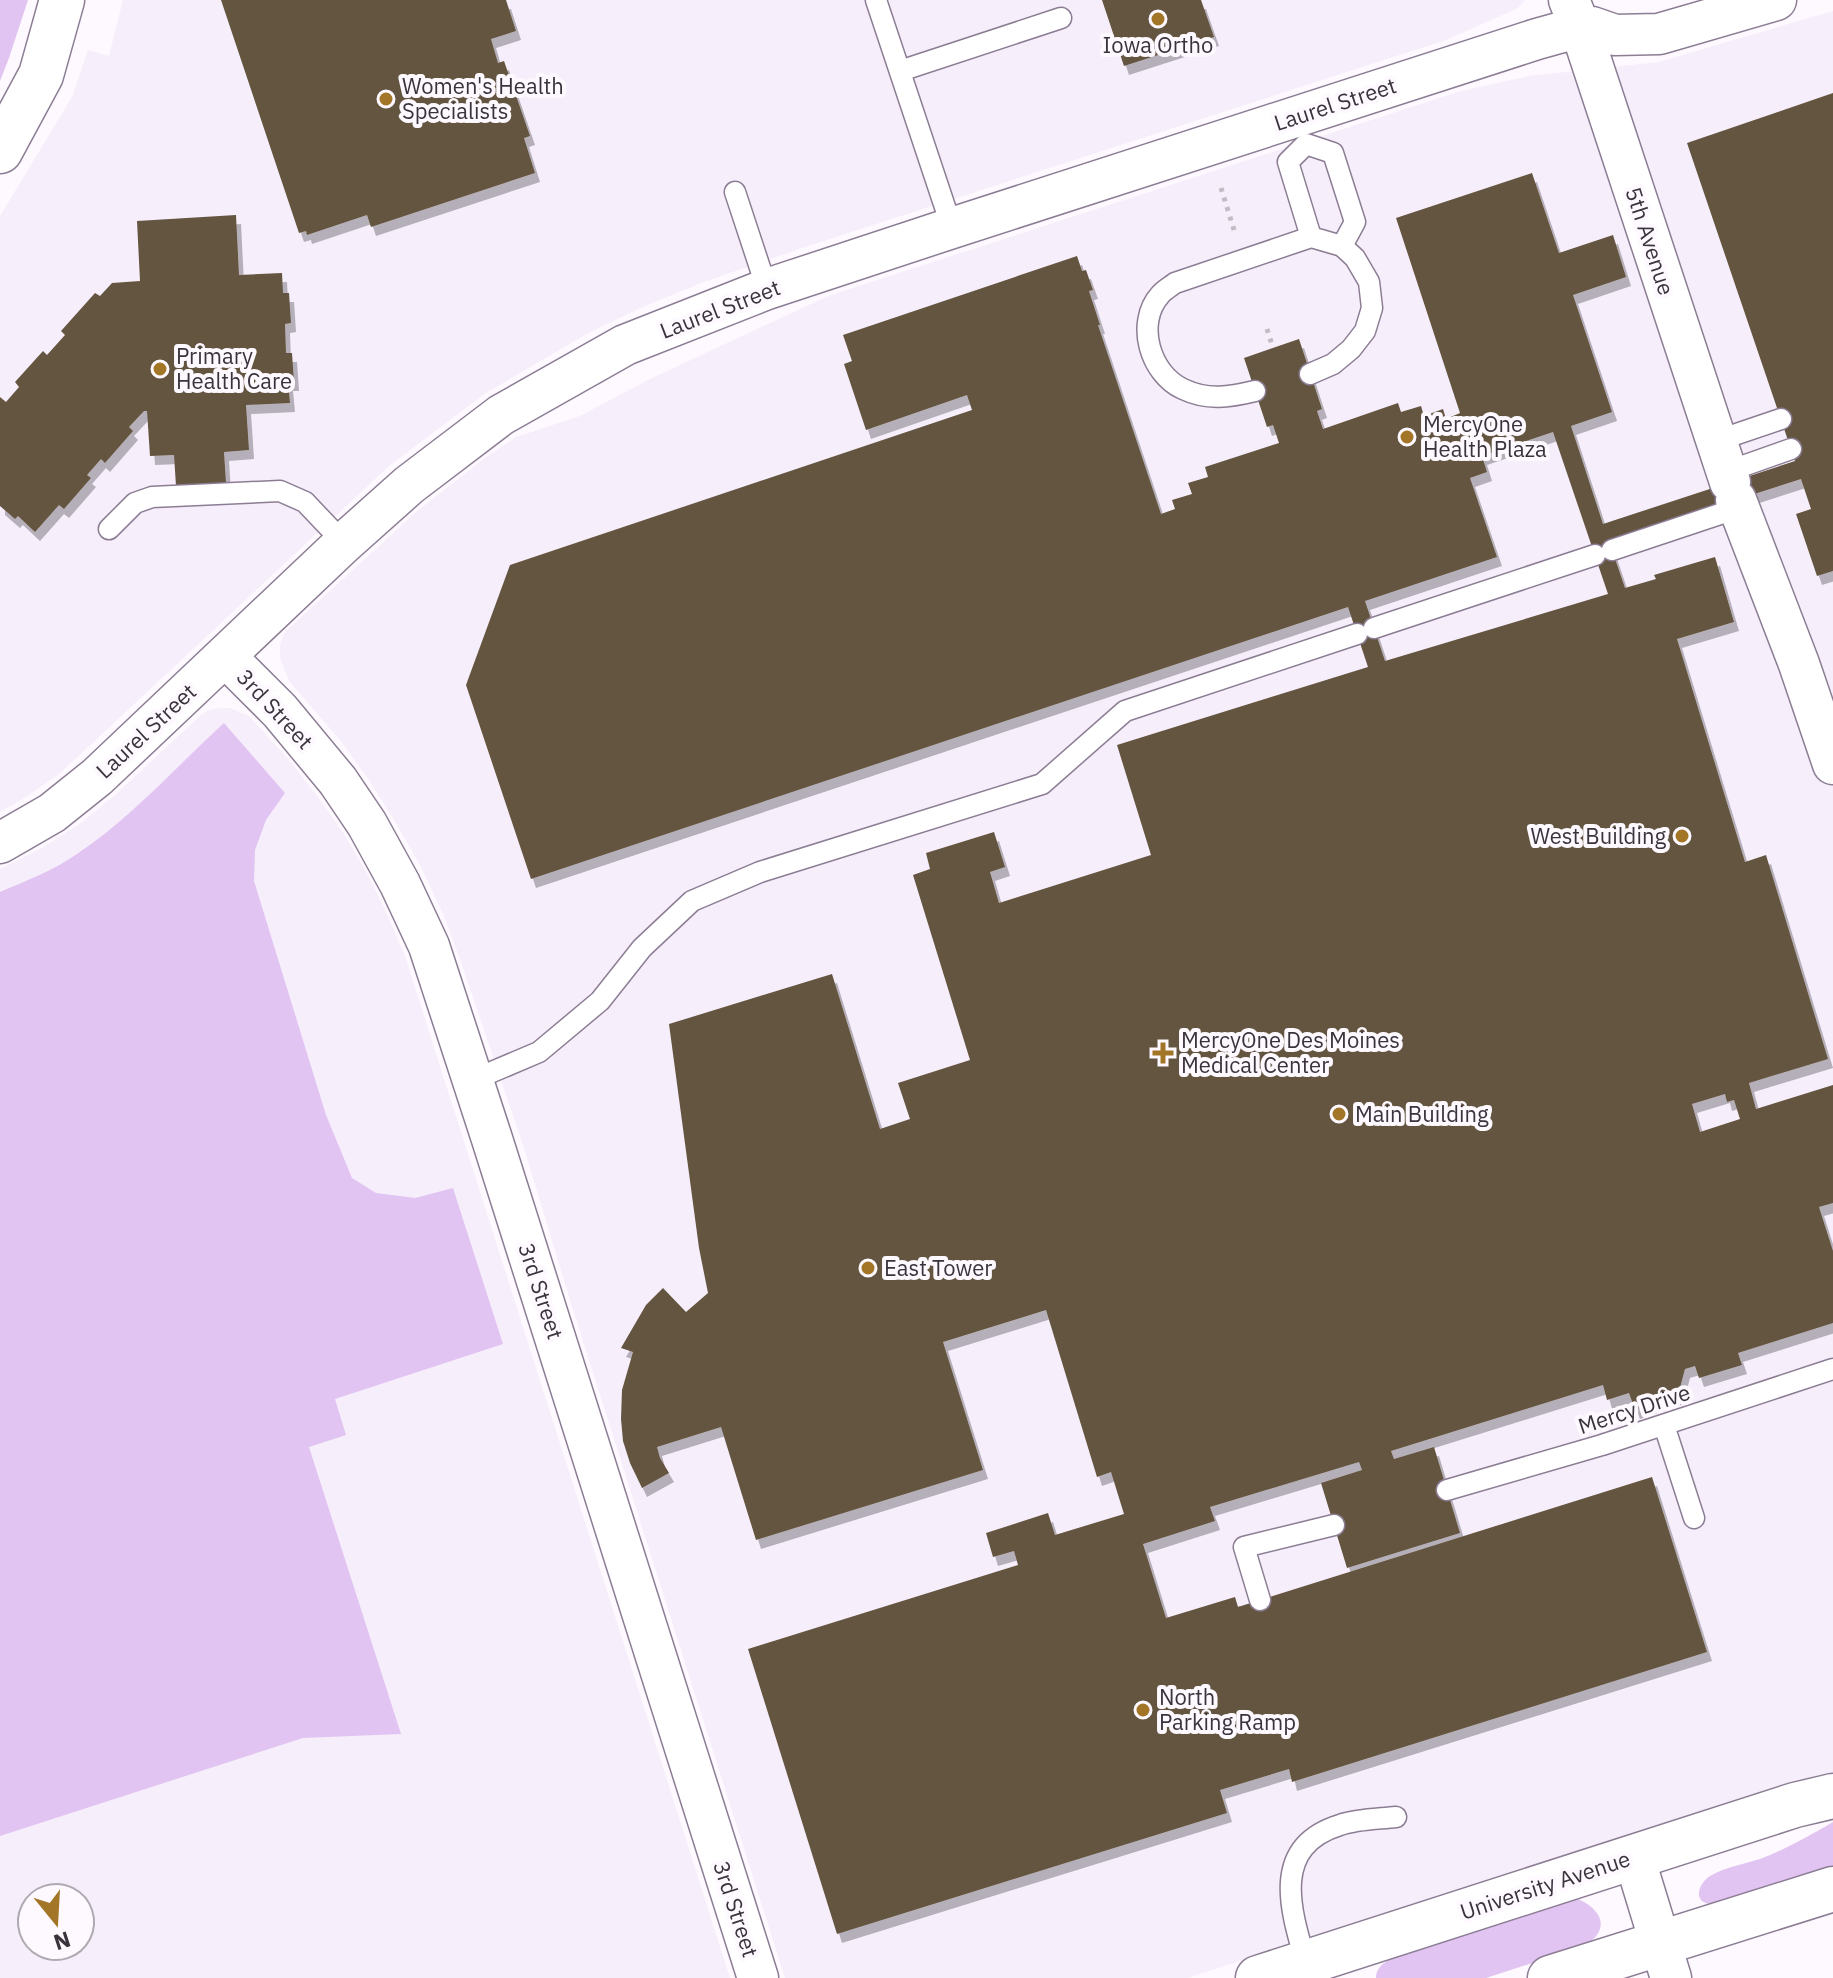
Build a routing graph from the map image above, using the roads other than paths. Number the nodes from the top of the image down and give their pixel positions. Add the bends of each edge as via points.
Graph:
1 (62, 0) edge
2 (876, 0) edge
3 (1776, 0) edge
4 (1584, 9) edge
5 (1061, 18) dead end
6 (900, 71) junction
7 (1302, 130) junction
8 (0, 151) edge
9 (735, 192) dead end
10 (952, 228) junction
11 (1311, 237) junction
12 (1342, 246) junction
13 (767, 289) junction
14 (1310, 374) dead end
15 (1255, 391) dead end
16 (1781, 419) dead end
17 (1791, 449) dead end
18 (1729, 481) junction
19 (109, 529) dead end
20 (344, 543) junction
21 (225, 656) junction
22 (1833, 764) edge
23 (0, 843) edge
24 (473, 1080) junction
25 (1833, 1369) edge
26 (1664, 1425) junction
27 (1447, 1490) dead end
28 (1694, 1518) dead end
29 (1334, 1525) dead end
30 (1260, 1600) dead end
31 (1833, 1796) edge
32 (1396, 1817) dead end
33 (1634, 1857) junction
34 (1833, 1889) edge
35 (1665, 1960) edge
36 (1308, 1970) edge
37 (758, 1978) edge
38 (1258, 1978) edge
39 (1550, 1978) edge

1 - 8 main road via 41,75
2 - 6 lane
3 - 4 street, Laurel Street via 1659,34 1615,35 1592,27
4 - 7 street, Laurel Street
4 - 18 street, 5th Avenue
5 - 6 lane
6 - 10 lane
7 - 10 street, Laurel Street
7 - 11 lane via 1288,162
7 - 12 lane via 1333,153 1355,222
9 - 13 lane
10 - 13 street, Laurel Street
11 - 12 lane
11 - 15 lane via 1175,283 1152,311 1150,348 1169,381 1195,394 1222,398
12 - 14 lane via 1369,282 1372,308 1365,331 1351,349
13 - 20 street, Laurel Street via 625,345 501,415
16 - 18 lane
17 - 18 lane
18 - 22 street, 5th Avenue
18 - 24 lane via 1603,553 1125,711 1042,784 760,872 692,901 642,948 600,1001 539,1052
19 - 20 lane via 135,503 152,497 280,491 305,502
20 - 21 street, Laurel Street
21 - 23 street, Laurel Street via 97,777 52,813
21 - 24 street, 3rd Street via 304,739 367,824 429,946
24 - 37 street, 3rd Street
25 - 26 lane, Mercy Drive
26 - 27 lane, Mercy Drive
26 - 28 lane
29 - 30 lane via 1244,1547
31 - 33 main road, University Avenue
32 - 36 lane via 1341,1824 1312,1837 1297,1857 1290,1899
33 - 35 street
33 - 36 main road, University Avenue
34 - 35 main road
35 - 39 main road
36 - 38 main road, University Avenue

